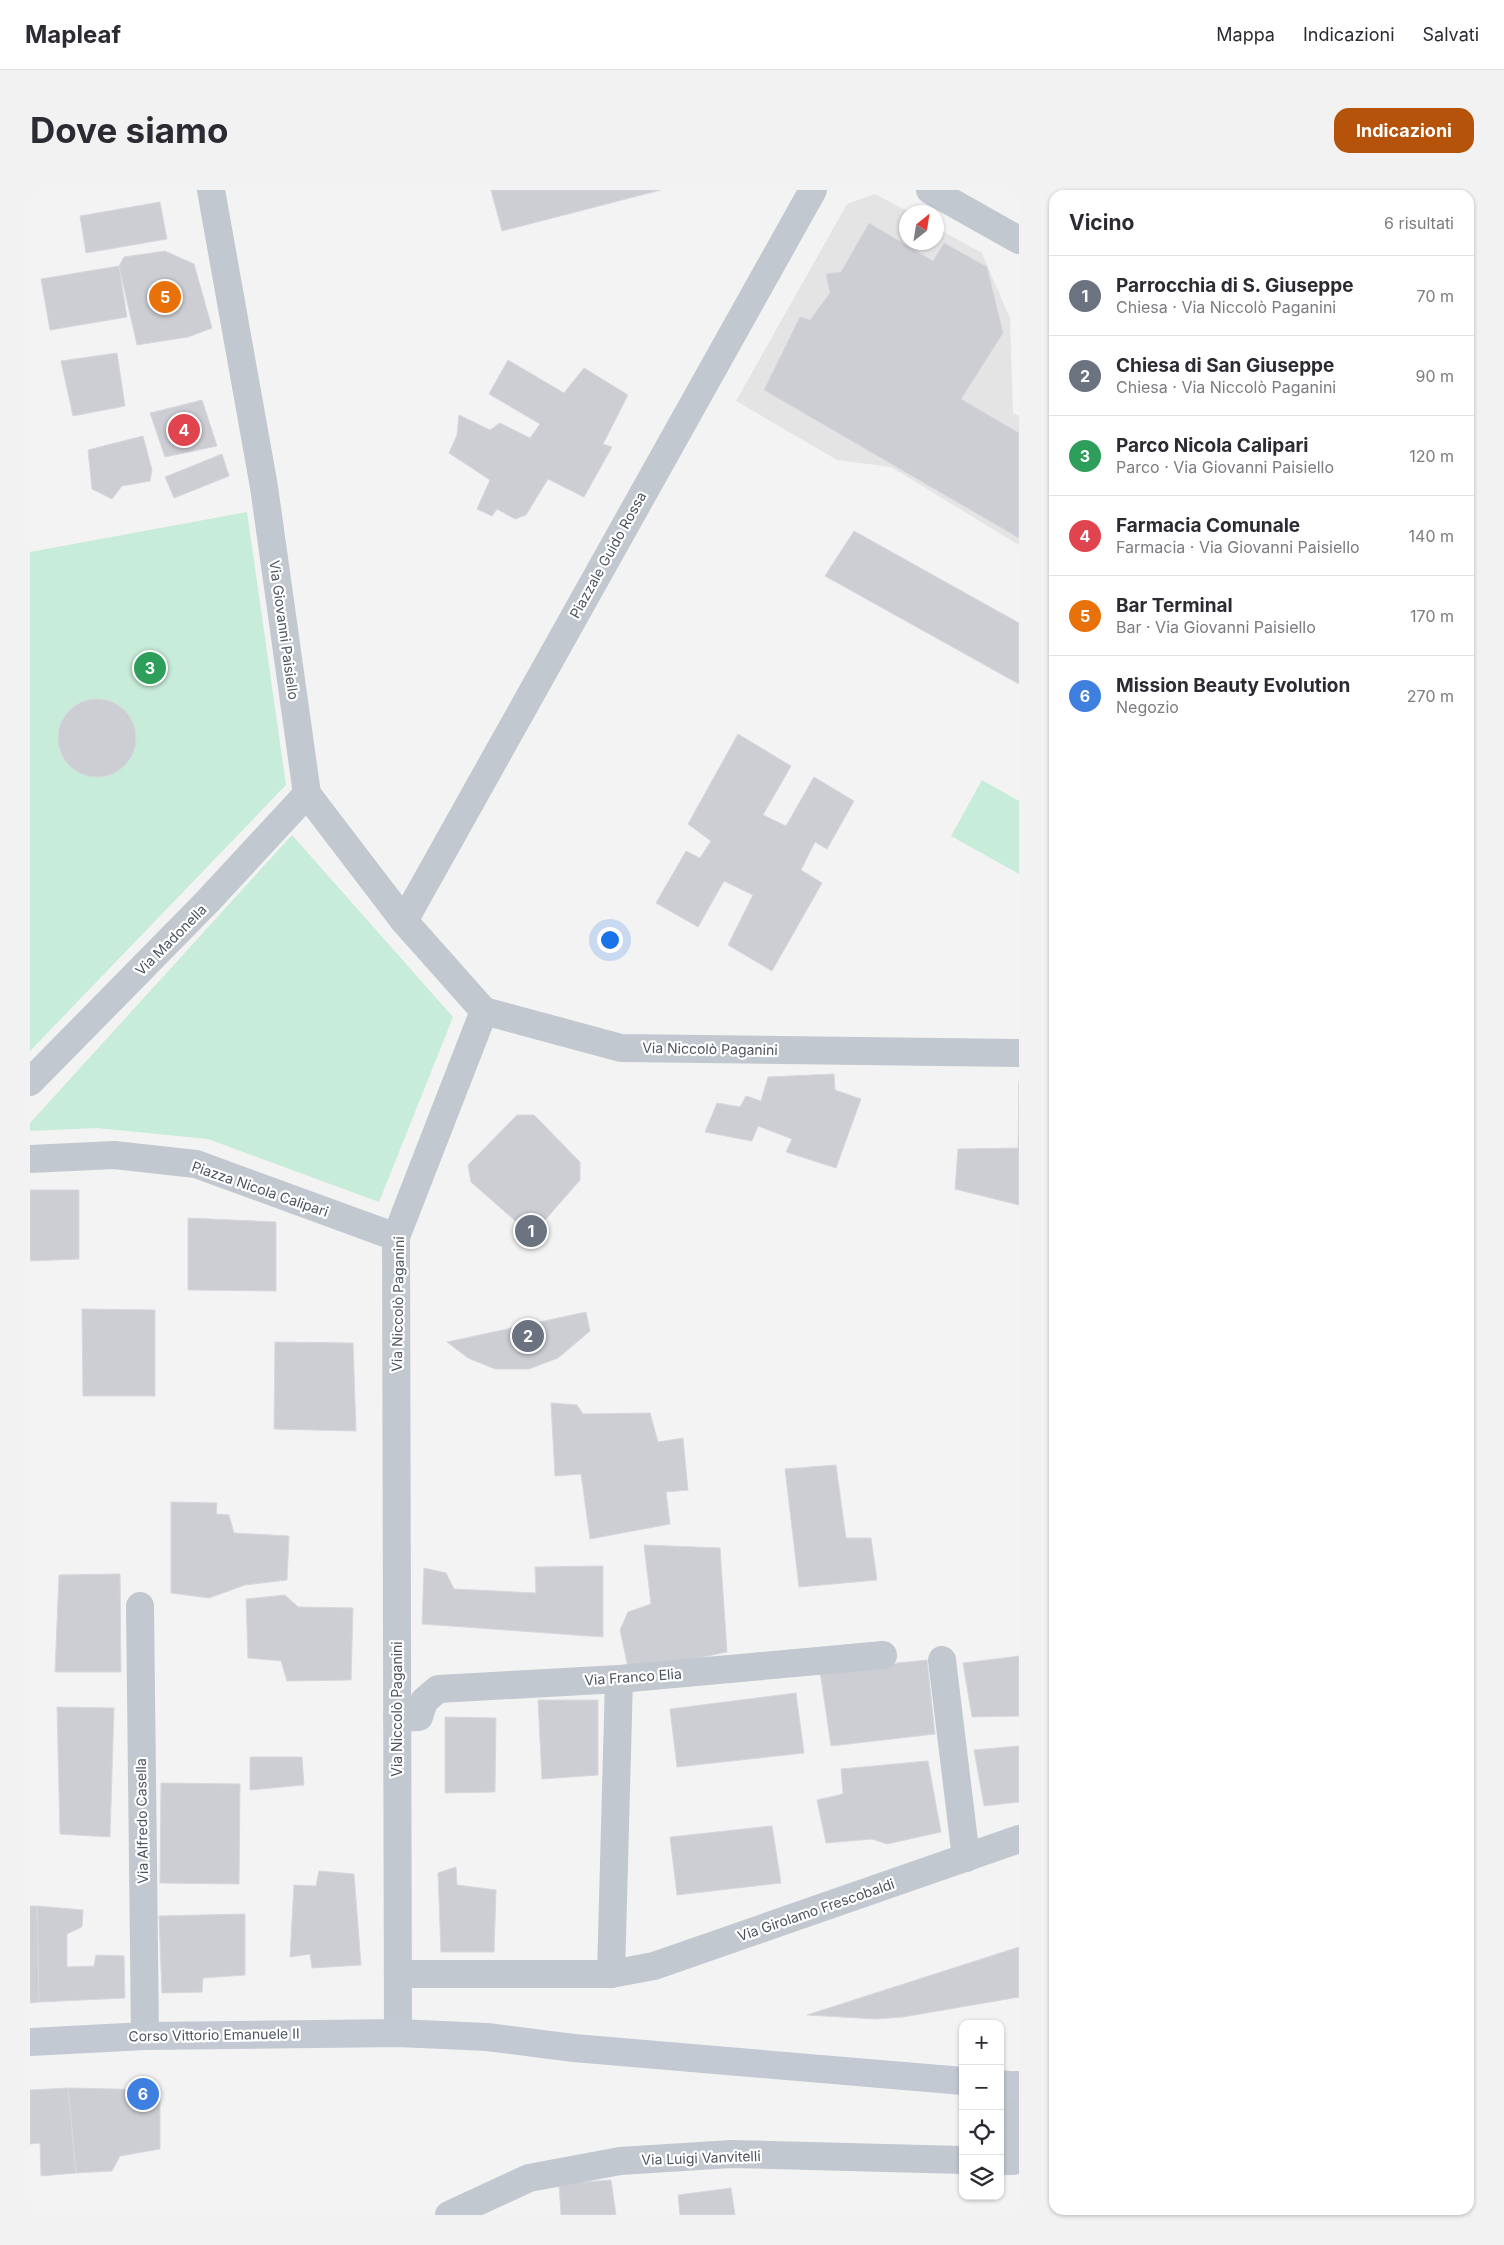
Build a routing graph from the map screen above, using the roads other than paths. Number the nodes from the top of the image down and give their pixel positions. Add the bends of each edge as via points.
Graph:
1 (212, 190) edge
2 (814, 190) edge
3 (930, 190) edge
4 (1019, 240) edge
5 (307, 794) junction
6 (404, 920) junction
7 (484, 1011) junction
8 (1019, 1053) edge
9 (30, 1082) edge
10 (30, 1159) edge
11 (396, 1237) junction
12 (140, 1606) dead end
13 (884, 1655) dead end
14 (942, 1660) dead end
15 (619, 1679) junction
16 (398, 1718) junction
17 (1019, 1839) edge
18 (966, 1858) junction
19 (398, 1974) junction
20 (612, 1974) junction
21 (398, 2033) junction
22 (144, 2036) junction
23 (30, 2042) edge
24 (959, 2081) edge
25 (1012, 2085) edge
26 (959, 2160) edge
27 (1004, 2161) edge
28 (449, 2215) edge

1 - 5 street, Via Giovanni Paisiello via 264,487
2 - 6 street, Piazzale Guido Rossa
3 - 4 street
5 - 6 street, Via Giovanni Paisiello
5 - 9 street, Via Madonella via 208,902
6 - 7 street, Via Giovanni Paisiello
7 - 8 street, Via Niccolò Paganini via 621,1048
7 - 11 street, Via Niccolò Paganini
10 - 11 street, Piazza Nicola Calipari via 114,1155 196,1164
11 - 16 street, Via Niccolò Paganini
12 - 22 street, Via Alfredo Casella
13 - 15 street, Via Franco Elia
14 - 18 street
15 - 16 street, Via Franco Elia via 438,1689 424,1701 419,1717
15 - 20 street
16 - 19 street, Via Niccolò Paganini
17 - 18 street, Via Girolamo Frescobaldi
18 - 20 street, Via Girolamo Frescobaldi via 654,1966
19 - 20 street, Via Girolamo Frescobaldi
19 - 21 street, Via Niccolò Paganini
21 - 22 main road, Corso Vittorio Emanuele II
21 - 24 main road, Corso Vittorio Emanuele II via 487,2037 574,2048
22 - 23 main road, Corso Vittorio Emanuele II
25 - 27 street via 1013,2161
26 - 28 street, Via Luigi Vanvitelli via 731,2154 620,2161 529,2178

